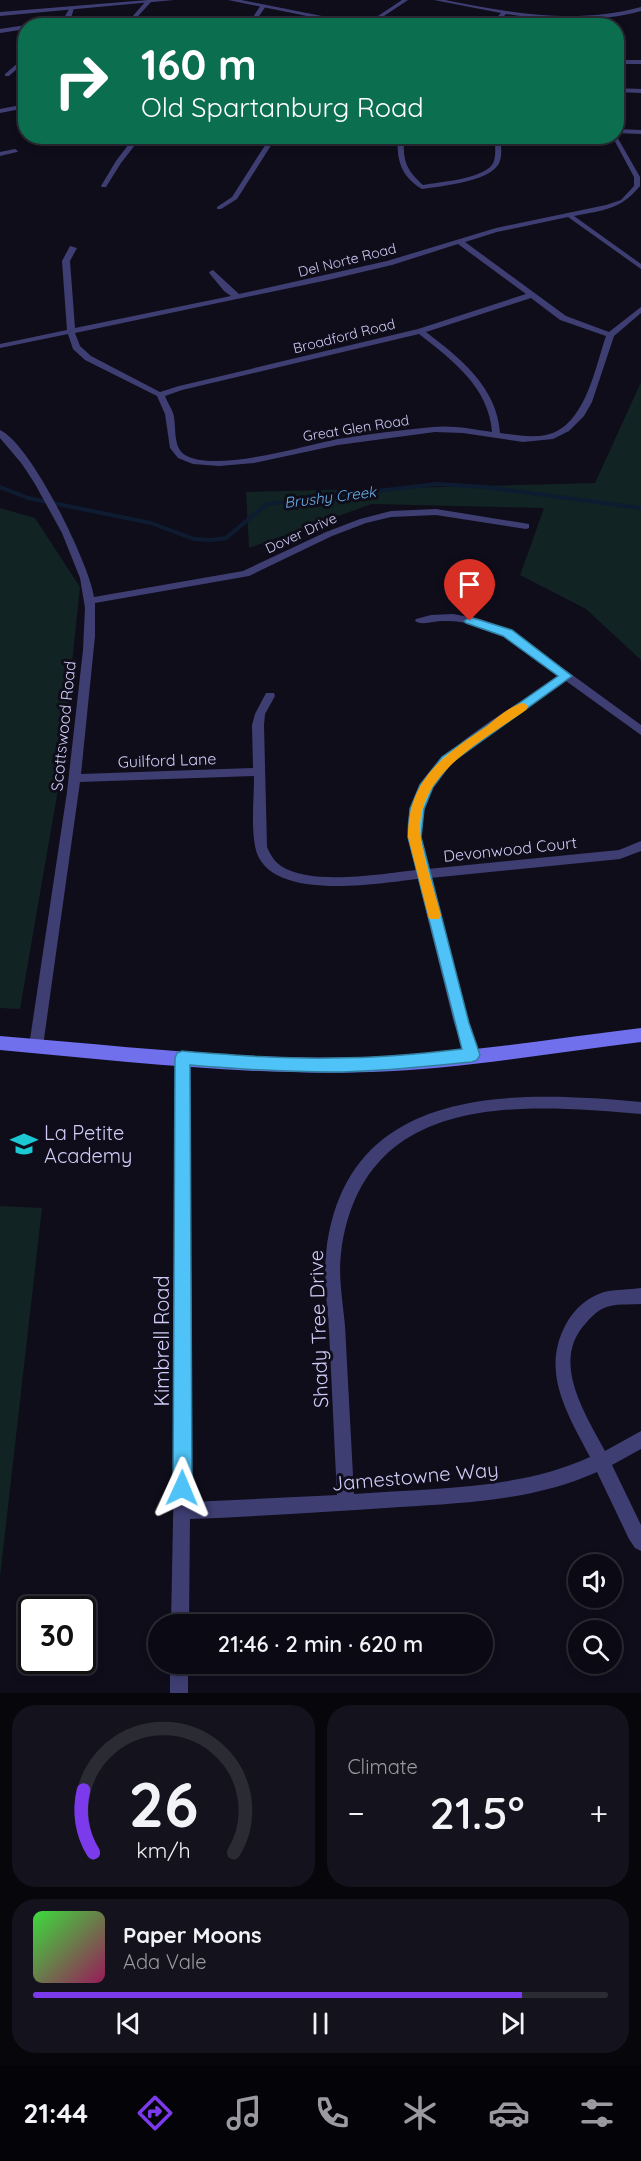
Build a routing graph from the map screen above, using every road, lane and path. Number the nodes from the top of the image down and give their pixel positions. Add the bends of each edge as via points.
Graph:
1 (171, 0) edge
2 (231, 0) edge
3 (405, 0) edge
4 (437, 0) edge
5 (148, 2) junction
6 (263, 6) junction
7 (71, 8) junction
8 (641, 9) edge
9 (506, 11) junction
10 (0, 14) edge
11 (68, 18) edge
12 (133, 18) edge
13 (255, 18) edge
14 (329, 18) edge
15 (378, 18) edge
16 (500, 18) edge
17 (568, 18) edge
18 (601, 18) edge
19 (18, 28) edge
20 (0, 31) edge
21 (624, 62) edge
22 (641, 62) edge
23 (18, 66) edge
24 (8, 75) dead end
25 (624, 90) edge
26 (641, 91) edge
27 (18, 108) edge
28 (0, 111) edge
29 (624, 131) edge
30 (641, 132) edge
31 (133, 144) edge
32 (269, 144) edge
33 (401, 144) edge
34 (497, 144) edge
35 (619, 144) edge
36 (15, 151) dead end
37 (0, 154) edge
38 (104, 186) dead end
39 (639, 187) edge
40 (219, 208) dead end
41 (570, 216) junction
42 (460, 242) junction
43 (73, 248) dead end
44 (641, 267) edge
45 (213, 272) dead end
46 (532, 295) junction
47 (238, 297) junction
48 (641, 309) edge
49 (420, 331) junction
50 (71, 333) junction
51 (610, 335) junction
52 (0, 346) edge
53 (160, 395) junction
54 (0, 433) edge
55 (496, 434) junction
56 (526, 525) dead end
57 (90, 601) junction
58 (420, 621) dead end
59 (566, 676) junction
60 (270, 696) dead end
61 (641, 731) edge
62 (259, 772) junction
63 (75, 778) junction
64 (641, 846) edge
65 (423, 874) junction
66 (641, 1035) edge
67 (0, 1042) edge
68 (36, 1046) junction
69 (472, 1055) junction
70 (182, 1058) junction
71 (641, 1108) edge
72 (641, 1296) edge
73 (641, 1439) edge
74 (602, 1463) junction
75 (346, 1503) junction
76 (182, 1511) junction
77 (641, 1542) edge
78 (180, 1614) edge
79 (179, 1674) edge
80 (179, 1693) edge

1 - 5 street
2 - 6 street
3 - 15 street
4 - 9 street
5 - 7 street
5 - 12 street
6 - 13 street
6 - 14 street
7 - 10 street
7 - 11 street
8 - 18 street
9 - 16 street
9 - 17 street
19 - 20 street
21 - 22 street
23 - 24 street
25 - 26 street
27 - 28 street
29 - 30 street
31 - 38 street
32 - 40 street via 235,198
33 - 34 street via 400,162 422,187 479,175 494,167
35 - 39 street, Del Norte Road
36 - 37 street
39 - 41 street, Del Norte Road via 616,204
41 - 42 street, Del Norte Road via 496,230
41 - 44 street
42 - 46 street
42 - 47 street, Del Norte Road via 356,272
43 - 50 street via 66,261
45 - 47 street
46 - 49 street, Broadford Road
46 - 51 street via 563,318
47 - 50 street, Del Norte Road
48 - 51 street
49 - 53 street, Broadford Road
49 - 55 street via 475,382 494,412
50 - 52 street, Del Norte Road
50 - 53 street via 76,347 88,358
51 - 55 street, Great Glen Road via 588,402 573,424 543,438
53 - 55 street, Great Glen Road via 169,414 174,448 193,461 254,460 338,442 435,429
54 - 57 street, Scottswood Road via 14,446 45,496 83,568
56 - 57 street, Dover Drive via 436,512 391,514 329,534 246,574
57 - 63 street, Scottswood Road
58 - 59 street via 457,618 495,627 518,639
59 - 61 street
59 - 65 street via 460,748 434,774 421,796 414,824
60 - 62 street, Devonwood Court via 260,714
62 - 63 street, Guilford Lane
62 - 65 street, Devonwood Court via 261,847 265,858 276,868 299,877 333,881
63 - 68 street, Scottswood Road
64 - 65 street, Devonwood Court via 620,854
65 - 69 street
66 - 69 main road
67 - 68 main road
68 - 70 main road
69 - 70 main road via 334,1065
70 - 76 street, Kimbrell Road
71 - 75 street, Shady Tree Drive via 564,1101 508,1103 460,1111 405,1132 383,1147 361,1172 338,1223 333,1256
72 - 74 street via 604,1300 586,1309 565,1344 563,1375 569,1401
73 - 74 street, Jamestowne Way
74 - 75 street, Jamestowne Way via 551,1481 500,1491
74 - 77 street
75 - 76 street, Jamestowne Way
76 - 78 street, Kimbrell Road
79 - 80 street

